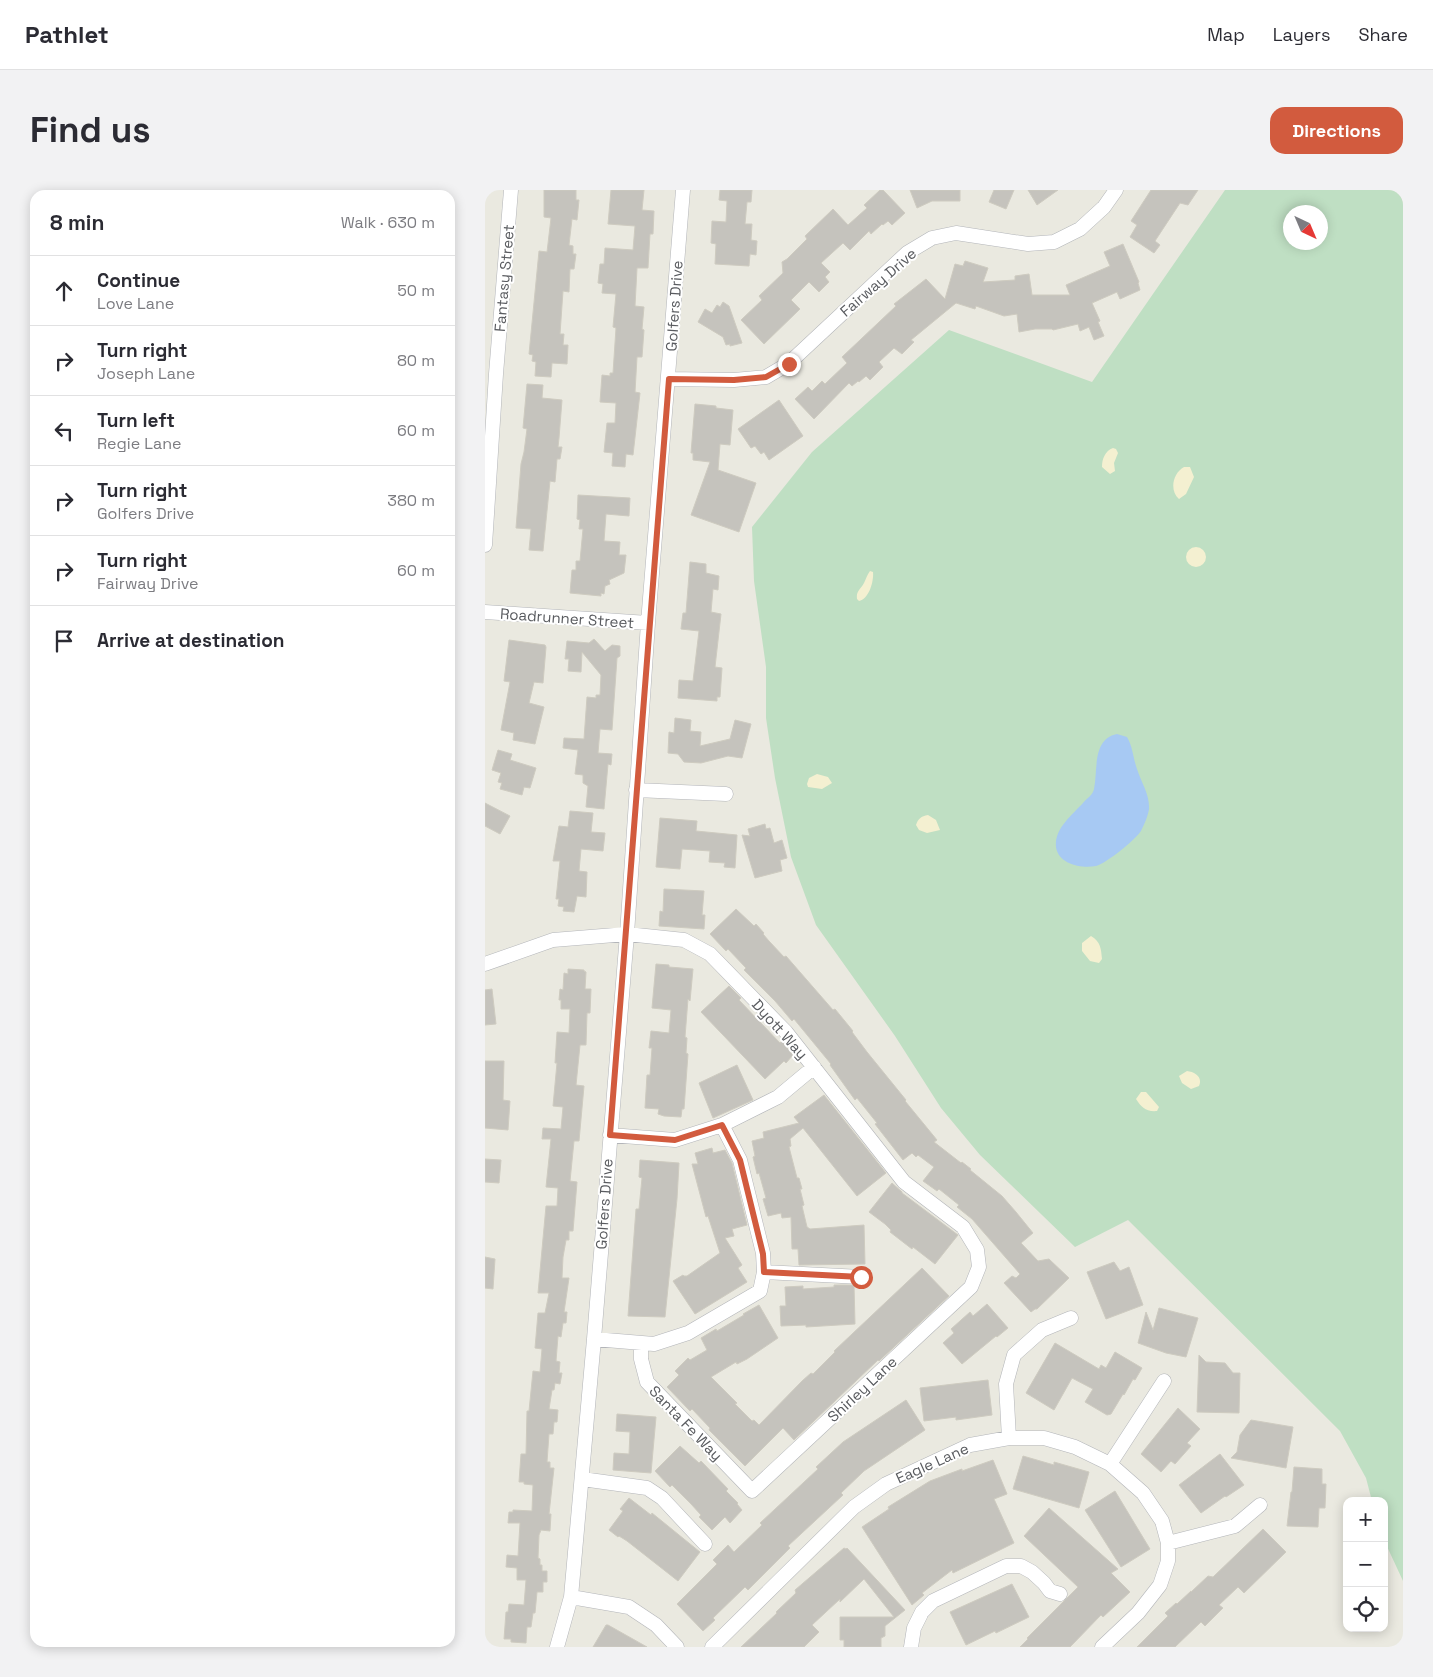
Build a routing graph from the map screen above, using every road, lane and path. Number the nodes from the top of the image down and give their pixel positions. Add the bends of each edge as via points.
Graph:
1 (511, 190) edge
2 (683, 190) edge
3 (1116, 190) edge
4 (491, 374) edge
5 (669, 379) junction
6 (485, 545) edge
7 (485, 612) edge
8 (648, 623) junction
9 (636, 790) junction
10 (726, 794) dead end
11 (627, 934) junction
12 (485, 964) edge
13 (814, 1067) junction
14 (722, 1125) junction
15 (610, 1135) junction
16 (764, 1272) junction
17 (861, 1277) dead end
18 (971, 1287) joint
19 (1071, 1318) dead end
20 (594, 1340) junction
21 (641, 1345) junction
22 (1164, 1381) dead end
23 (1009, 1438) junction
24 (1110, 1464) junction
25 (582, 1479) junction
26 (753, 1491) joint
27 (1260, 1505) dead end
28 (705, 1544) dead end
29 (1167, 1544) junction
30 (1060, 1594) dead end
31 (571, 1597) junction
32 (557, 1647) edge
33 (677, 1647) edge
34 (713, 1647) edge
35 (911, 1647) edge
36 (1103, 1647) edge

1 - 4 street, Fantasy Street
2 - 5 street, Golfers Drive
3 - 5 street, Fairway Drive via 1105,207 1080,229 1054,242 1028,244 956,233 932,238 907,253 789,364 766,377
4 - 6 street, Fantasy Street
5 - 8 street, Golfers Drive
7 - 8 street, Roadrunner Street
8 - 9 street, Golfers Drive
9 - 10 street
9 - 11 street, Golfers Drive
11 - 12 street, Dyott Way via 553,940
11 - 13 street, Dyott Way via 684,940 710,954 786,1032
11 - 15 street, Golfers Drive
13 - 14 street via 779,1097
13 - 18 street, Dyott Way via 904,1182 963,1227 977,1250 979,1267
14 - 15 street via 675,1140
14 - 16 street via 740,1160 763,1254
15 - 20 street, Golfers Drive
16 - 17 street
16 - 21 street via 759,1291 751,1296 687,1333
18 - 26 street, Shirley Lane
19 - 23 street via 1042,1330 1014,1355 1006,1384
20 - 21 street
20 - 25 street, Golfers Drive
21 - 26 street, Santa Fe Way via 647,1382
22 - 24 street
23 - 24 street, Eagle Lane via 1044,1438 1075,1447
23 - 34 street, Eagle Lane via 970,1445 886,1484 854,1507
24 - 29 street, Eagle Lane via 1143,1493 1162,1521
25 - 28 street via 647,1488 662,1498
25 - 31 street, Golfers Drive
27 - 29 street via 1235,1526
29 - 36 street, Eagle Lane via 1168,1561 1160,1585 1138,1613
30 - 35 street via 1050,1591 1038,1577 1021,1566 1006,1566 933,1601 922,1612
31 - 32 street, Golfers Drive
31 - 33 street via 629,1607 655,1624

